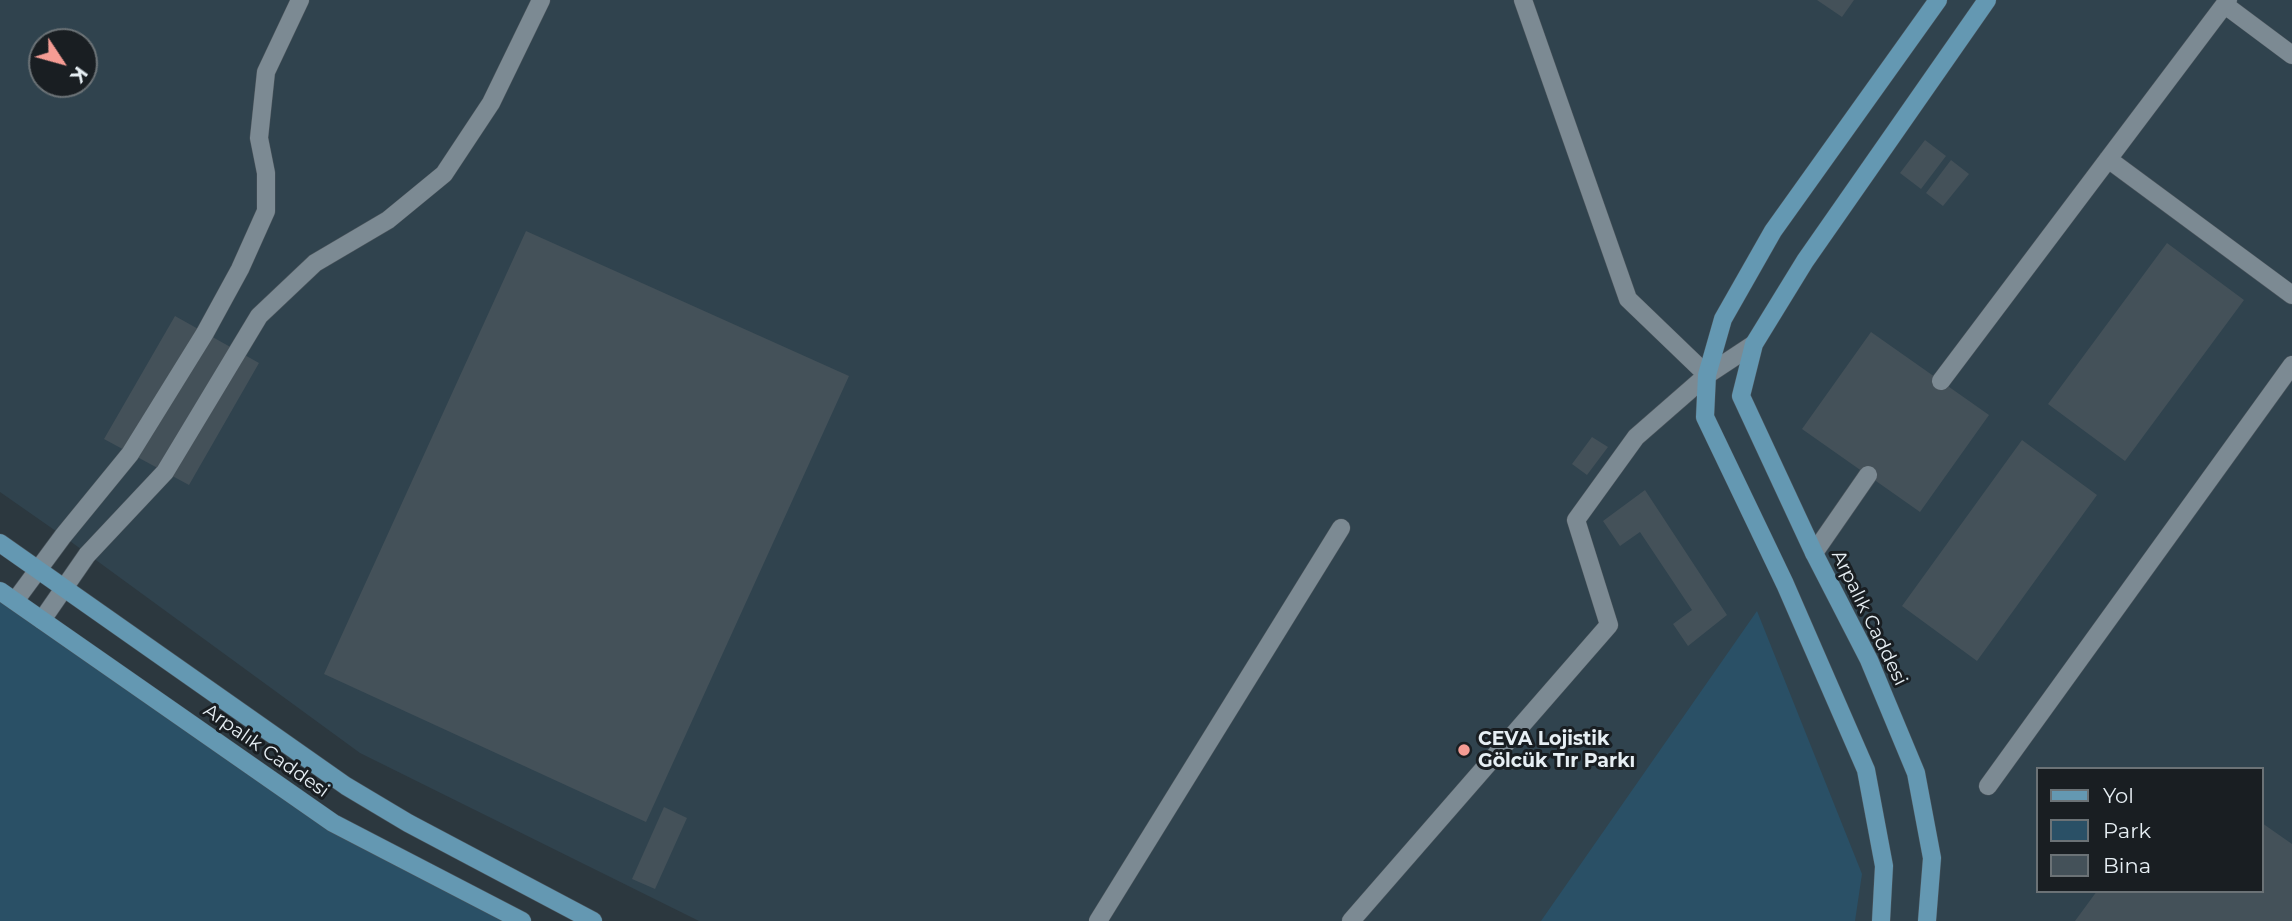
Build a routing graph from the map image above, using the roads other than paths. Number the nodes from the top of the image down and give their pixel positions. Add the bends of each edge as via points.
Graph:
1 (300, 0) edge
2 (541, 0) edge
3 (1524, 0) edge
4 (1938, 0) edge
5 (1987, 0) edge
6 (2227, 3) edge
7 (2292, 55) edge
8 (2108, 159) junction
9 (2292, 295) edge
10 (1754, 344) junction
11 (2292, 365) edge
12 (1707, 375) junction
13 (1941, 381) dead end
14 (1868, 475) dead end
15 (1341, 528) dead end
16 (0, 543) edge
17 (1814, 553) junction
18 (38, 570) junction
19 (65, 589) junction
20 (8, 596) edge
21 (42, 620) junction
22 (1987, 786) dead end
23 (523, 921) edge
24 (593, 921) edge
25 (1098, 921) edge
26 (1351, 921) edge
27 (1881, 921) edge
28 (1927, 921) edge

1 - 18 street via 266,72 259,138 266,173 266,211 240,269 130,454
2 - 19 street via 491,103 444,174 388,220 316,262 258,316 165,472 87,555
3 - 12 street via 1628,299
4 - 12 main road via 1773,231 1723,319
5 - 10 main road, Arpalık Caddesi via 1805,261
6 - 7 street
6 - 8 street
8 - 9 street
8 - 13 street
10 - 12 street
10 - 17 main road, Arpalık Caddesi via 1741,396
11 - 22 street
12 - 26 street via 1636,438 1576,520 1609,625
12 - 27 main road via 1705,416 1866,770 1884,866
14 - 17 street
15 - 25 street
16 - 18 main road
17 - 28 main road, Arpalık Caddesi via 1869,660 1916,773 1931,858
18 - 19 main road
18 - 20 street
19 - 21 street
19 - 24 main road via 345,786
20 - 21 main road, Arpalık Caddesi
21 - 23 main road, Arpalık Caddesi via 333,822

